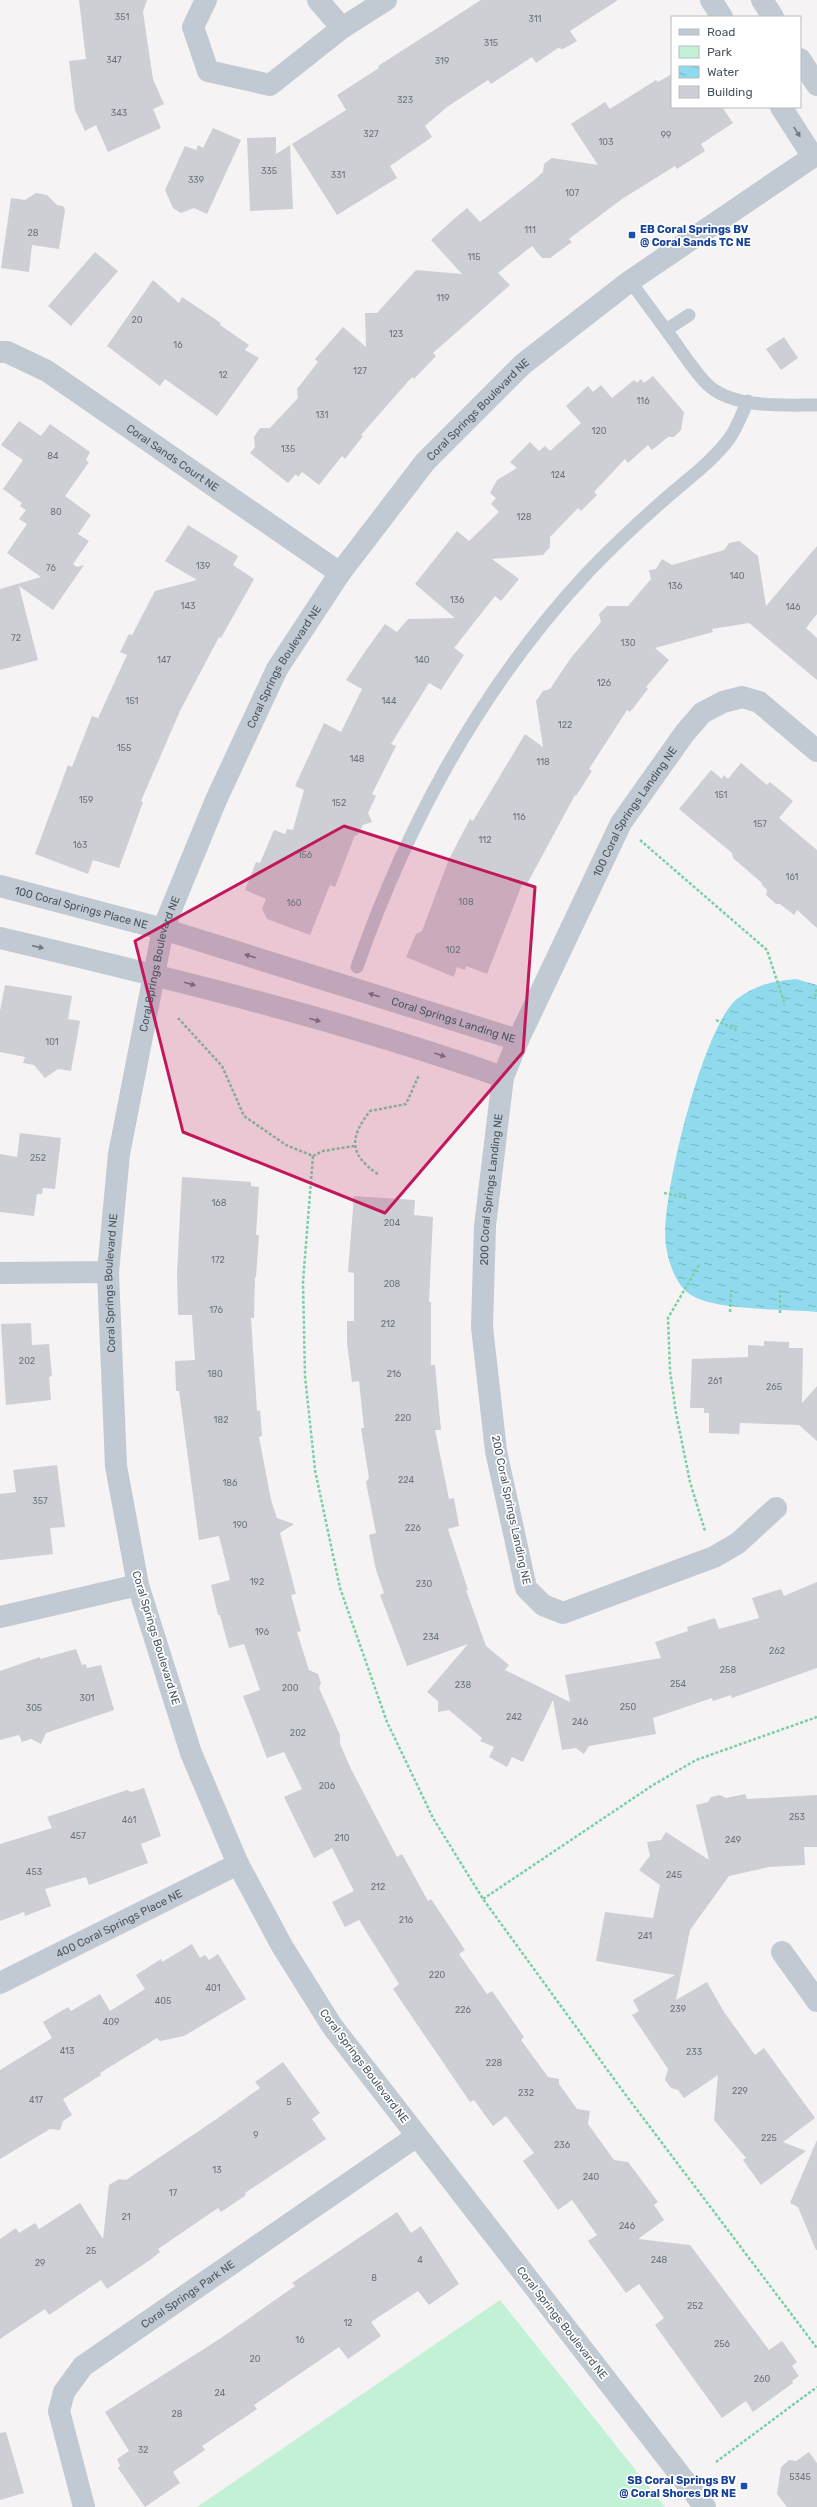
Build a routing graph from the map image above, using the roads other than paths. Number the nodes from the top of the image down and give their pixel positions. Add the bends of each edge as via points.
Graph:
1 (206, 0) edge
2 (318, 0) edge
3 (386, 0) edge
4 (711, 0) edge
5 (762, 0) edge
6 (721, 16) edge
7 (772, 16) edge
8 (342, 28) junction
9 (801, 61) edge
10 (817, 85) edge
11 (781, 108) edge
12 (815, 155) edge
13 (630, 281) junction
14 (689, 315) dead end
15 (666, 330) junction
16 (0, 352) edge
17 (748, 401) junction
18 (817, 405) edge
19 (340, 573) junction
20 (817, 751) edge
21 (0, 886) edge
22 (163, 929) junction
23 (0, 938) edge
24 (357, 967) dead end
25 (153, 974) junction
26 (518, 1040) junction
27 (503, 1078) junction
28 (108, 1272) junction
29 (0, 1273) edge
30 (776, 1508) dead end
31 (138, 1585) junction
32 (0, 1617) edge
33 (238, 1864) junction
34 (782, 1952) dead end
35 (0, 1983) edge
36 (817, 2001) edge
37 (417, 2136) junction
38 (84, 2507) edge
39 (705, 2507) edge

1 - 8 street via 193,27 208,71 270,85
2 - 8 street
3 - 8 street
4 - 6 street
5 - 7 street
9 - 10 street
11 -> 12 street
12 - 13 street, Coral Springs Boulevard NE
13 - 15 lane
13 - 19 street, Coral Springs Boulevard NE via 517,369 425,462
14 - 15 lane
15 - 17 lane via 708,385 733,399
16 - 19 street, Coral Sands Court NE via 7,352 47,371
17 - 18 lane via 765,405
17 - 24 lane via 729,438 588,572 505,676 445,767 378,908
19 - 22 street, Coral Springs Boulevard NE via 277,669 216,800
20 - 26 street, 100 Coral Springs Landing NE via 759,702 742,697 723,702 702,713 684,734 621,823
21 - 22 street, 100 Coral Springs Place NE
22 - 25 street, Coral Springs Boulevard NE
26 -> 22 street, Coral Springs Landing NE
23 -> 25 street
25 -> 27 street via 429,1052
25 - 28 street, Coral Springs Boulevard NE via 119,1154
26 - 27 street, Coral Springs Landing NE
27 - 30 street, 200 Coral Springs Landing NE via 485,1226 482,1327 496,1451 526,1588 543,1605 563,1613 714,1557 738,1543
28 - 29 street
28 - 31 street, Coral Springs Boulevard NE via 116,1466
31 - 32 street
31 - 33 street, Coral Springs Boulevard NE via 191,1753
33 - 35 street, 400 Coral Springs Place NE
33 - 37 street, Coral Springs Boulevard NE via 282,1946 332,2026
34 - 36 street
37 - 38 street, Coral Springs Park NE via 83,2366 64,2392 59,2411
37 - 39 street, Coral Springs Boulevard NE

